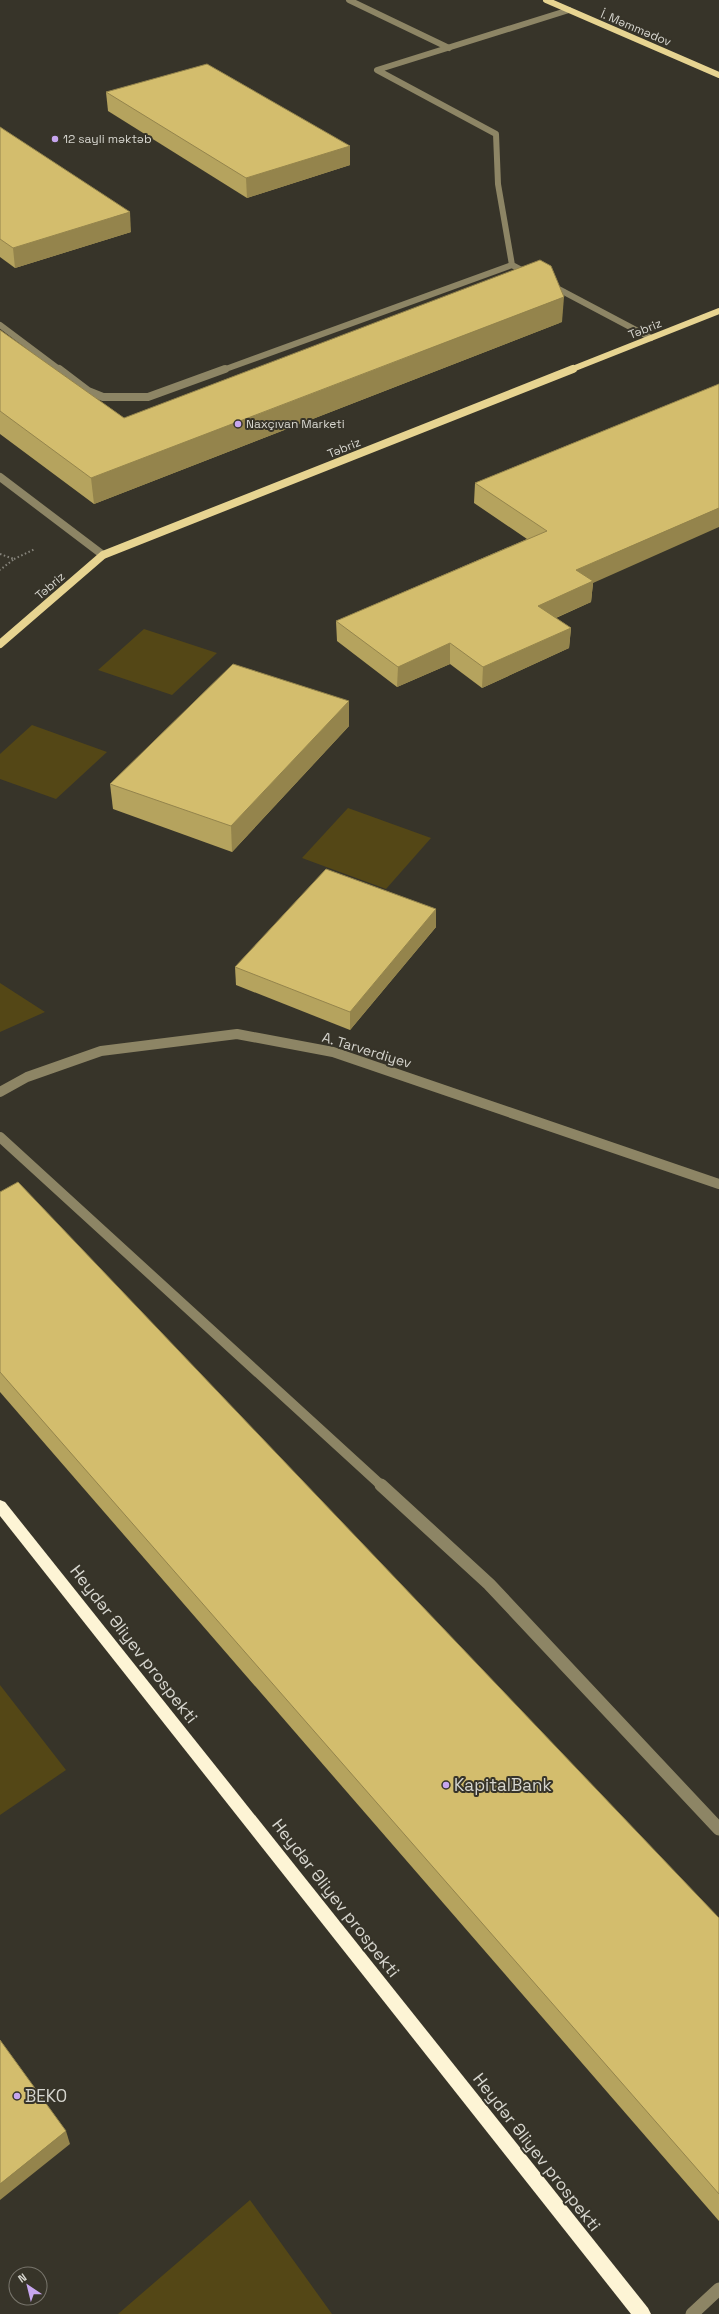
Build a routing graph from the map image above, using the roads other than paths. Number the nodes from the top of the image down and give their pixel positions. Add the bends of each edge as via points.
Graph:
1 (349, 0) edge
2 (546, 0) edge
3 (569, 10) junction
4 (449, 48) junction
5 (719, 75) edge
6 (512, 265) junction
7 (533, 276) edge
8 (540, 279) edge
9 (719, 311) edge
10 (0, 325) edge
11 (651, 338) junction
12 (0, 477) edge
13 (103, 555) junction
14 (0, 644) edge
15 (0, 1092) edge
16 (0, 1136) edge
17 (719, 1184) edge
18 (0, 1506) edge
19 (719, 1829) edge
20 (719, 2289) edge
21 (642, 2314) edge
22 (692, 2314) edge

1 - 4 street
2 - 3 main road, İ. Məmmədov
3 - 4 street
3 - 5 main road, İ. Məmmədov
4 - 6 street via 377,70 496,134 498,184
6 - 7 street
6 - 10 street via 148,397 103,397 88,391
8 - 11 street
9 - 11 main road, Təbriz
11 - 13 main road, Təbriz
12 - 13 street
13 - 14 main road, Təbriz
15 - 17 street, A. Tarverdiyev via 27,1077 101,1051 237,1034 333,1052
16 - 19 street via 489,1584
18 - 21 highway, Heydər Əliyev prospekti
20 - 22 street

